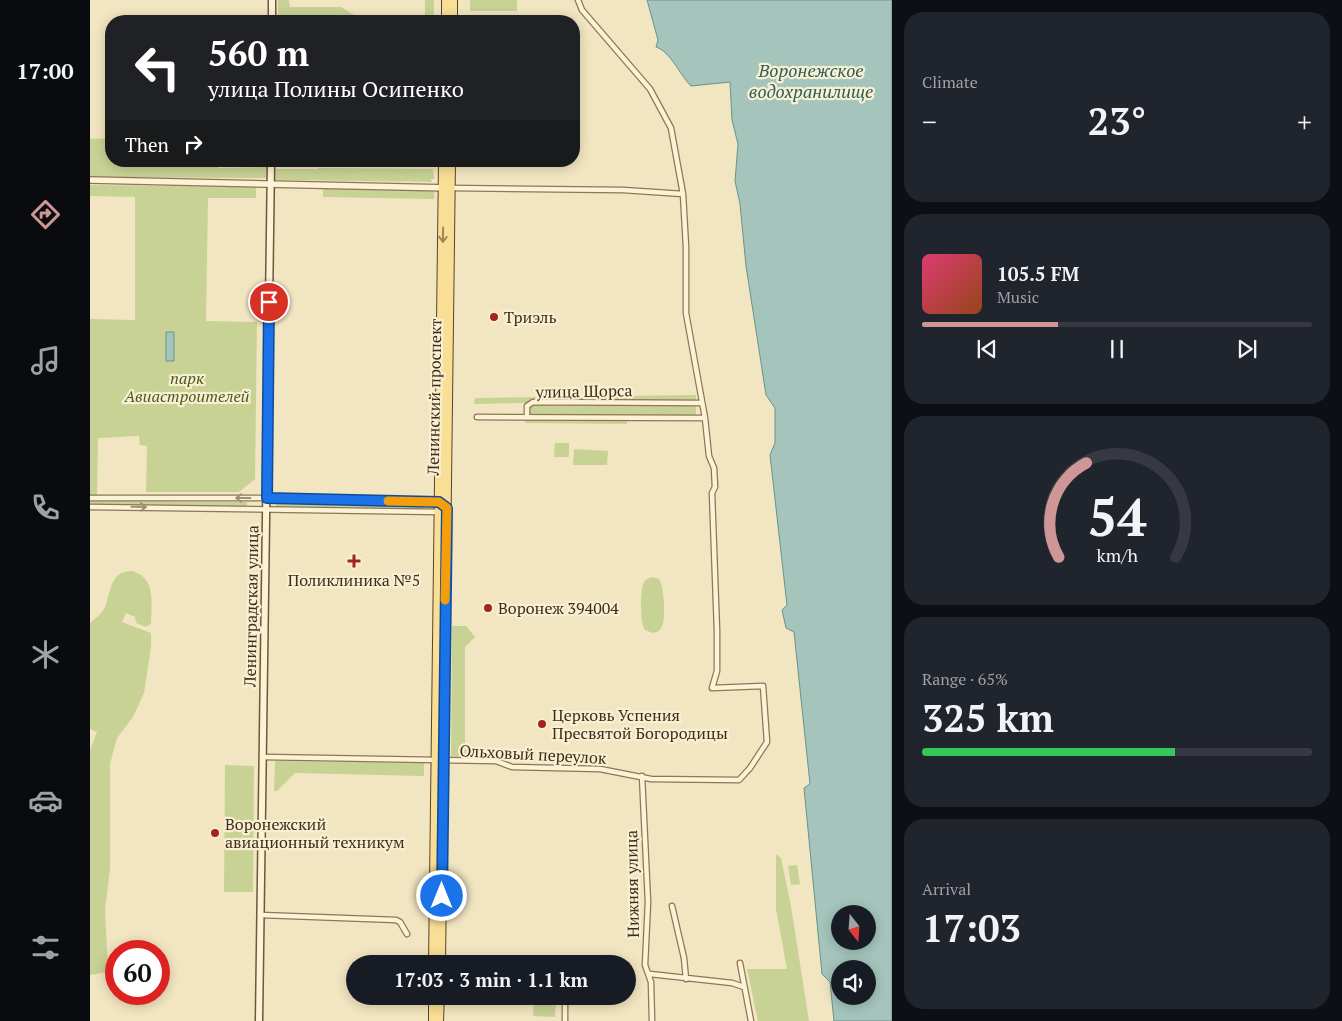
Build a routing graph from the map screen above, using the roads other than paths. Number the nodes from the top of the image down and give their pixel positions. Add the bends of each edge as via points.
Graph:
1 (272, 0) edge
2 (446, 0) edge
3 (453, 0) edge
4 (578, 0) edge
5 (272, 15) edge
6 (446, 15) edge
7 (452, 15) edge
8 (271, 167) edge
9 (444, 167) edge
10 (450, 167) edge
11 (90, 180) edge
12 (270, 184) junction
13 (447, 187) junction
14 (683, 194) junction
15 (702, 403) junction
16 (527, 416) junction
17 (477, 417) dead end
18 (705, 418) junction
19 (90, 498) edge
20 (267, 498) junction
21 (439, 502) junction
22 (90, 507) edge
23 (447, 508) junction
24 (267, 509) junction
25 (439, 513) junction
26 (264, 757) junction
27 (439, 761) junction
28 (642, 776) junction
29 (672, 906) dead end
30 (261, 915) junction
31 (407, 934) dead end
32 (433, 955) edge
33 (441, 955) edge
34 (740, 963) dead end
35 (650, 974) junction
36 (686, 979) junction
37 (744, 987) junction
38 (433, 1005) edge
39 (440, 1005) edge
40 (565, 1005) edge
41 (259, 1021) edge
42 (433, 1021) edge
43 (439, 1021) edge
44 (565, 1021) edge
45 (652, 1021) edge
46 (751, 1021) edge

1 - 5 main road
2 - 6 main road
3 - 7 main road
4 - 14 street via 582,10 650,89 669,124
8 - 12 main road, Ленинградская улица
9 - 13 main road, Ленинский проспект
10 - 13 main road, Ленинский проспект
11 - 12 street
12 - 13 street
12 - 20 main road, Ленинградская улица
13 - 14 street
13 -> 21 main road, Ленинский проспект
13 - 23 main road, Ленинский проспект
14 - 15 street via 686,313
15 - 16 street, улица Щорса via 532,402 527,406
15 - 18 street
16 - 17 street, улица Щорса
16 - 18 street
18 - 28 street, Ольховый переулок via 715,487 712,493 717,671 712,688 762,686 767,742 739,780 651,779
20 -> 19 street
20 - 21 street
20 - 24 main road, Ленинградская улица
21 - 23 street
21 - 25 main road, Ленинский проспект
22 -> 24 street
23 - 25 street
23 - 27 main road, Ленинский проспект
24 - 25 street
24 - 26 main road, Ленинградская улица via 262,682
25 - 27 main road, Ленинский проспект
26 - 27 street, Ольховый переулок
26 - 30 main road, Ленинградская улица
27 - 28 street, Ольховый переулок via 496,761 512,768 600,769
27 - 32 main road, Ленинский проспект
27 - 33 main road, Ленинский проспект
28 - 35 street, Нижняя улица via 648,902 645,965
29 - 36 street
30 - 31 street via 396,920
30 - 41 main road, Ленинградская улица
34 - 37 street
35 - 36 street
35 - 45 street, Нижняя улица
36 - 37 street
37 - 46 street
38 - 42 main road
39 - 43 main road
40 - 44 street

